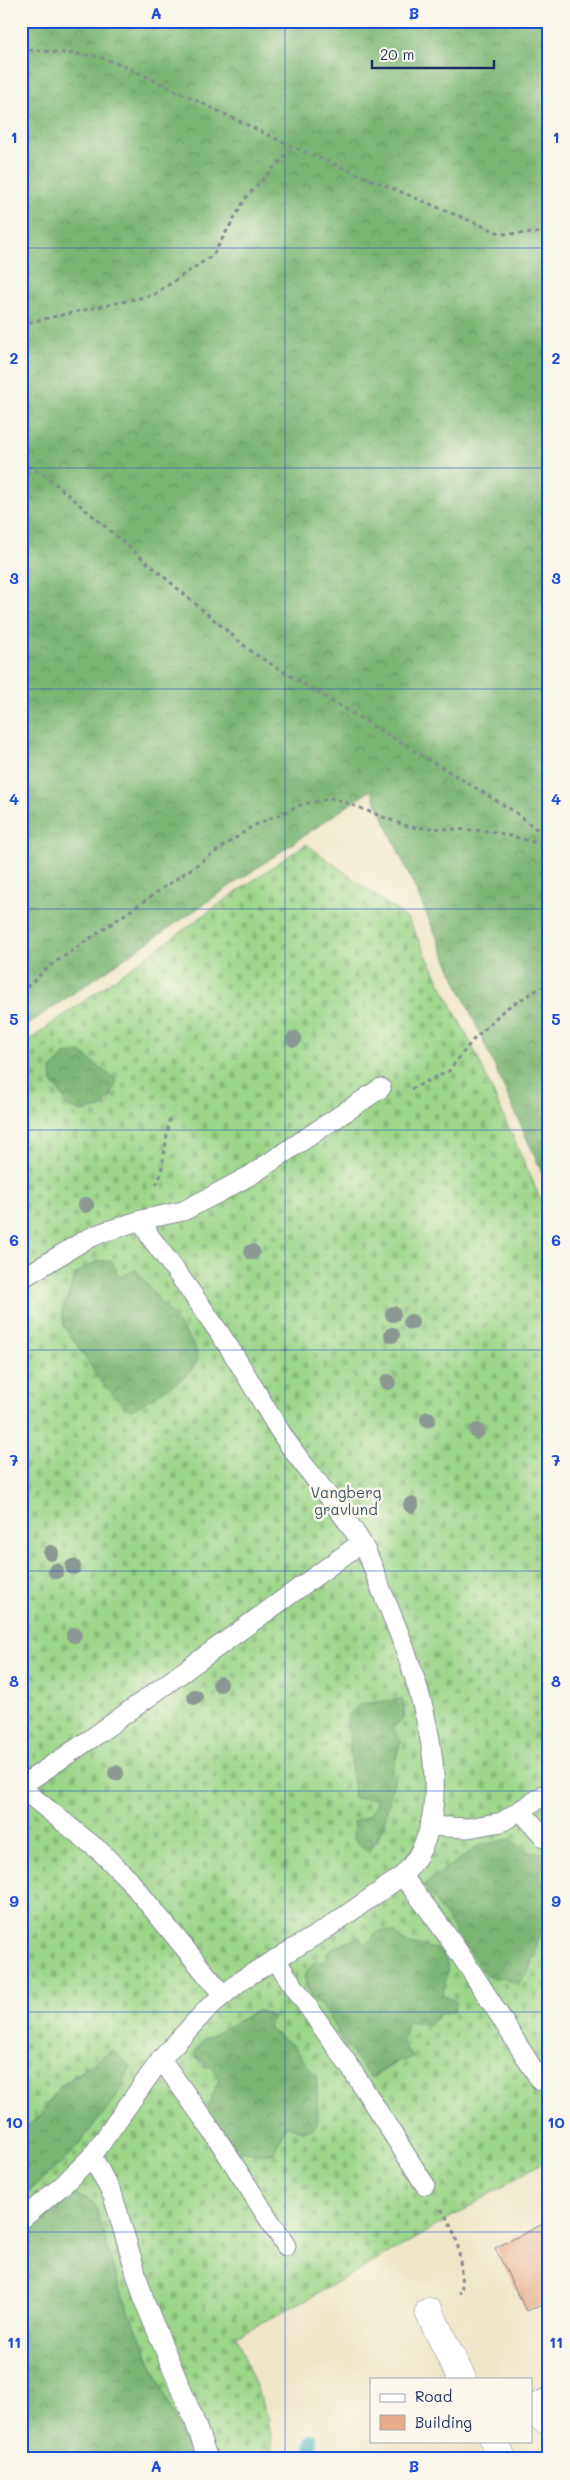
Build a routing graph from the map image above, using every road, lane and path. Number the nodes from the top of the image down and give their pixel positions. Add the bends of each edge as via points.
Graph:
1 (21, 48) edge
2 (293, 147) junction
3 (549, 230) edge
4 (21, 324) edge
5 (21, 462) edge
6 (549, 839) edge
7 (549, 846) edge
8 (549, 983) edge
9 (21, 993) edge
10 (381, 1088) joint
11 (170, 1115) dead end
12 (141, 1220) junction
13 (21, 1279) edge
14 (361, 1543) junction
15 (21, 1787) edge
16 (549, 1792) edge
17 (521, 1811) junction
18 (429, 1826) junction
19 (545, 1838) dead end
20 (402, 1876) junction
21 (276, 1959) junction
22 (223, 1995) junction
23 (161, 2059) junction
24 (540, 2080) dead end
25 (92, 2156) junction
26 (425, 2184) joint
27 (21, 2220) edge
28 (286, 2246) dead end
29 (429, 2312) joint
30 (462, 2378) edge
31 (549, 2397) edge
32 (532, 2405) edge
33 (532, 2411) edge
34 (549, 2422) edge
35 (494, 2442) edge
36 (208, 2459) edge
37 (502, 2459) edge

1 - 2 path via 97,56 130,68
2 - 3 path via 502,234
2 - 4 path via 247,196 213,255 153,295
5 - 6 path via 45,475 253,653 512,810
7 - 9 path via 492,831 409,826 334,798 303,804 253,826 47,968
8 - 10 path via 505,1009 472,1041 449,1071 402,1092 385,1093
10 - 12 lane via 233,1184 182,1211
11 - 12 path via 161,1174
12 - 13 lane via 85,1240
12 - 14 lane via 231,1350 284,1438
14 - 15 lane
14 - 18 lane via 404,1645 428,1721 434,1768
15 - 22 lane via 101,1852 129,1880
16 - 17 lane
17 - 18 lane via 502,1822 482,1827
17 - 19 lane
18 - 20 lane via 412,1866
20 - 21 lane via 358,1908
20 - 24 lane via 420,1897
21 - 22 lane
21 - 26 lane
22 - 23 lane via 189,2026
23 - 25 lane
23 - 28 lane via 213,2132
25 - 27 lane
25 - 36 lane via 113,2196 145,2303
26 - 29 path via 456,2234 462,2292
29 - 30 street
31 - 32 lane
33 - 34 street
35 - 37 street

